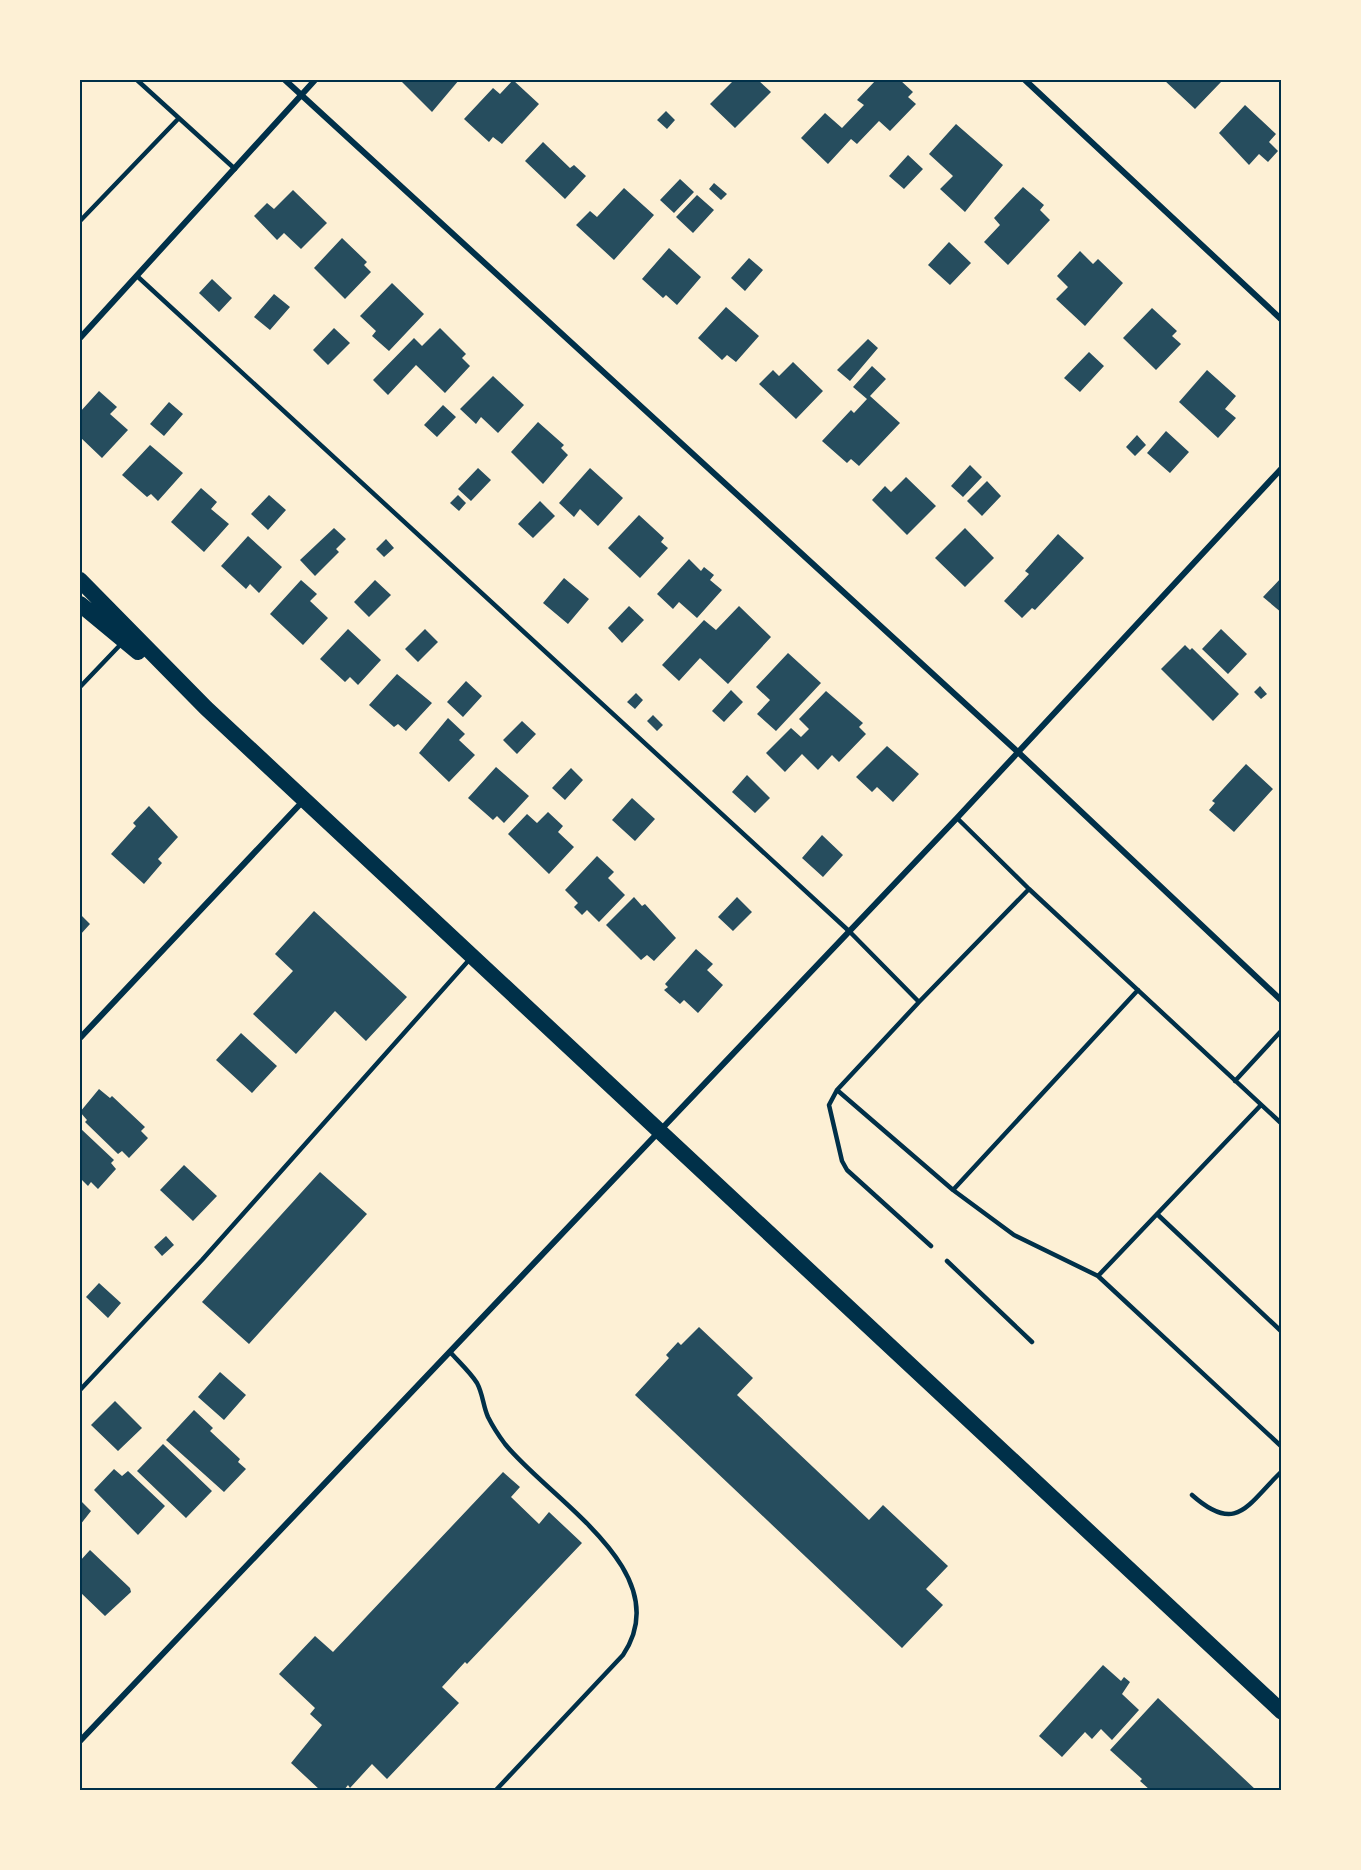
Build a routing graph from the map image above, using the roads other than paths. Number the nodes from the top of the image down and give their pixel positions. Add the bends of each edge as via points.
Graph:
1 (137, 80) edge
2 (285, 80) edge
3 (315, 80) edge
4 (1025, 80) edge
5 (301, 95) junction
6 (179, 118) junction
7 (235, 169) junction
8 (80, 221) edge
9 (137, 276) junction
10 (1281, 320) edge
11 (80, 338) edge
12 (1281, 468) edge
13 (80, 580) edge
14 (80, 604) edge
15 (124, 641) junction
16 (80, 687) edge
17 (206, 708) junction
18 (1019, 753) junction
19 (304, 799) junction
20 (957, 819) junction
21 (1029, 889) junction
22 (850, 932) junction
23 (473, 956) junction
24 (1138, 990) junction
25 (1281, 1001) edge
26 (919, 1002) junction
27 (1281, 1030) edge
28 (80, 1038) edge
29 (1235, 1081) junction
30 (837, 1090) junction
31 (1261, 1105) junction
32 (1281, 1124) edge
33 (661, 1131) junction
34 (954, 1190) junction
35 (1157, 1214) junction
36 (931, 1246) dead end
37 (947, 1261) dead end
38 (1098, 1276) junction
39 (1281, 1332) edge
40 (1032, 1342) dead end
41 (450, 1352) junction
42 (80, 1390) edge
43 (1281, 1448) edge
44 (1281, 1471) edge
45 (1192, 1495) dead end
46 (1281, 1712) edge
47 (80, 1741) edge
48 (496, 1790) edge

1 - 6 lane
2 - 5 street
3 - 5 street
4 - 10 street
5 - 7 street
5 - 18 street
6 - 7 lane
6 - 8 lane
7 - 9 street
9 - 11 street
9 - 22 lane
12 - 18 street
13 - 17 highway
14 - 15 highway
15 - 16 lane
15 - 17 highway
17 - 19 highway
18 - 20 street
18 - 25 street
19 - 23 highway
19 - 28 street
20 - 21 lane
20 - 22 street
21 - 24 lane
21 - 26 lane
22 - 26 lane
22 - 33 street
23 - 33 highway
23 - 42 lane via 202,1260
24 - 29 lane
24 - 34 lane
26 - 30 lane
27 - 29 lane
29 - 31 lane
30 - 34 lane
30 - 36 lane via 829,1105 842,1161
31 - 32 lane
31 - 35 lane
33 - 41 street
33 - 46 highway
34 - 38 lane via 1014,1235
35 - 38 lane
35 - 39 lane
37 - 40 lane
38 - 43 lane
41 - 47 street
41 - 48 lane via 477,1383 487,1416 518,1460 581,1516 619,1559 632,1586 637,1614 633,1640 623,1655
44 - 45 lane via 1239,1513 1225,1516 1209,1510

